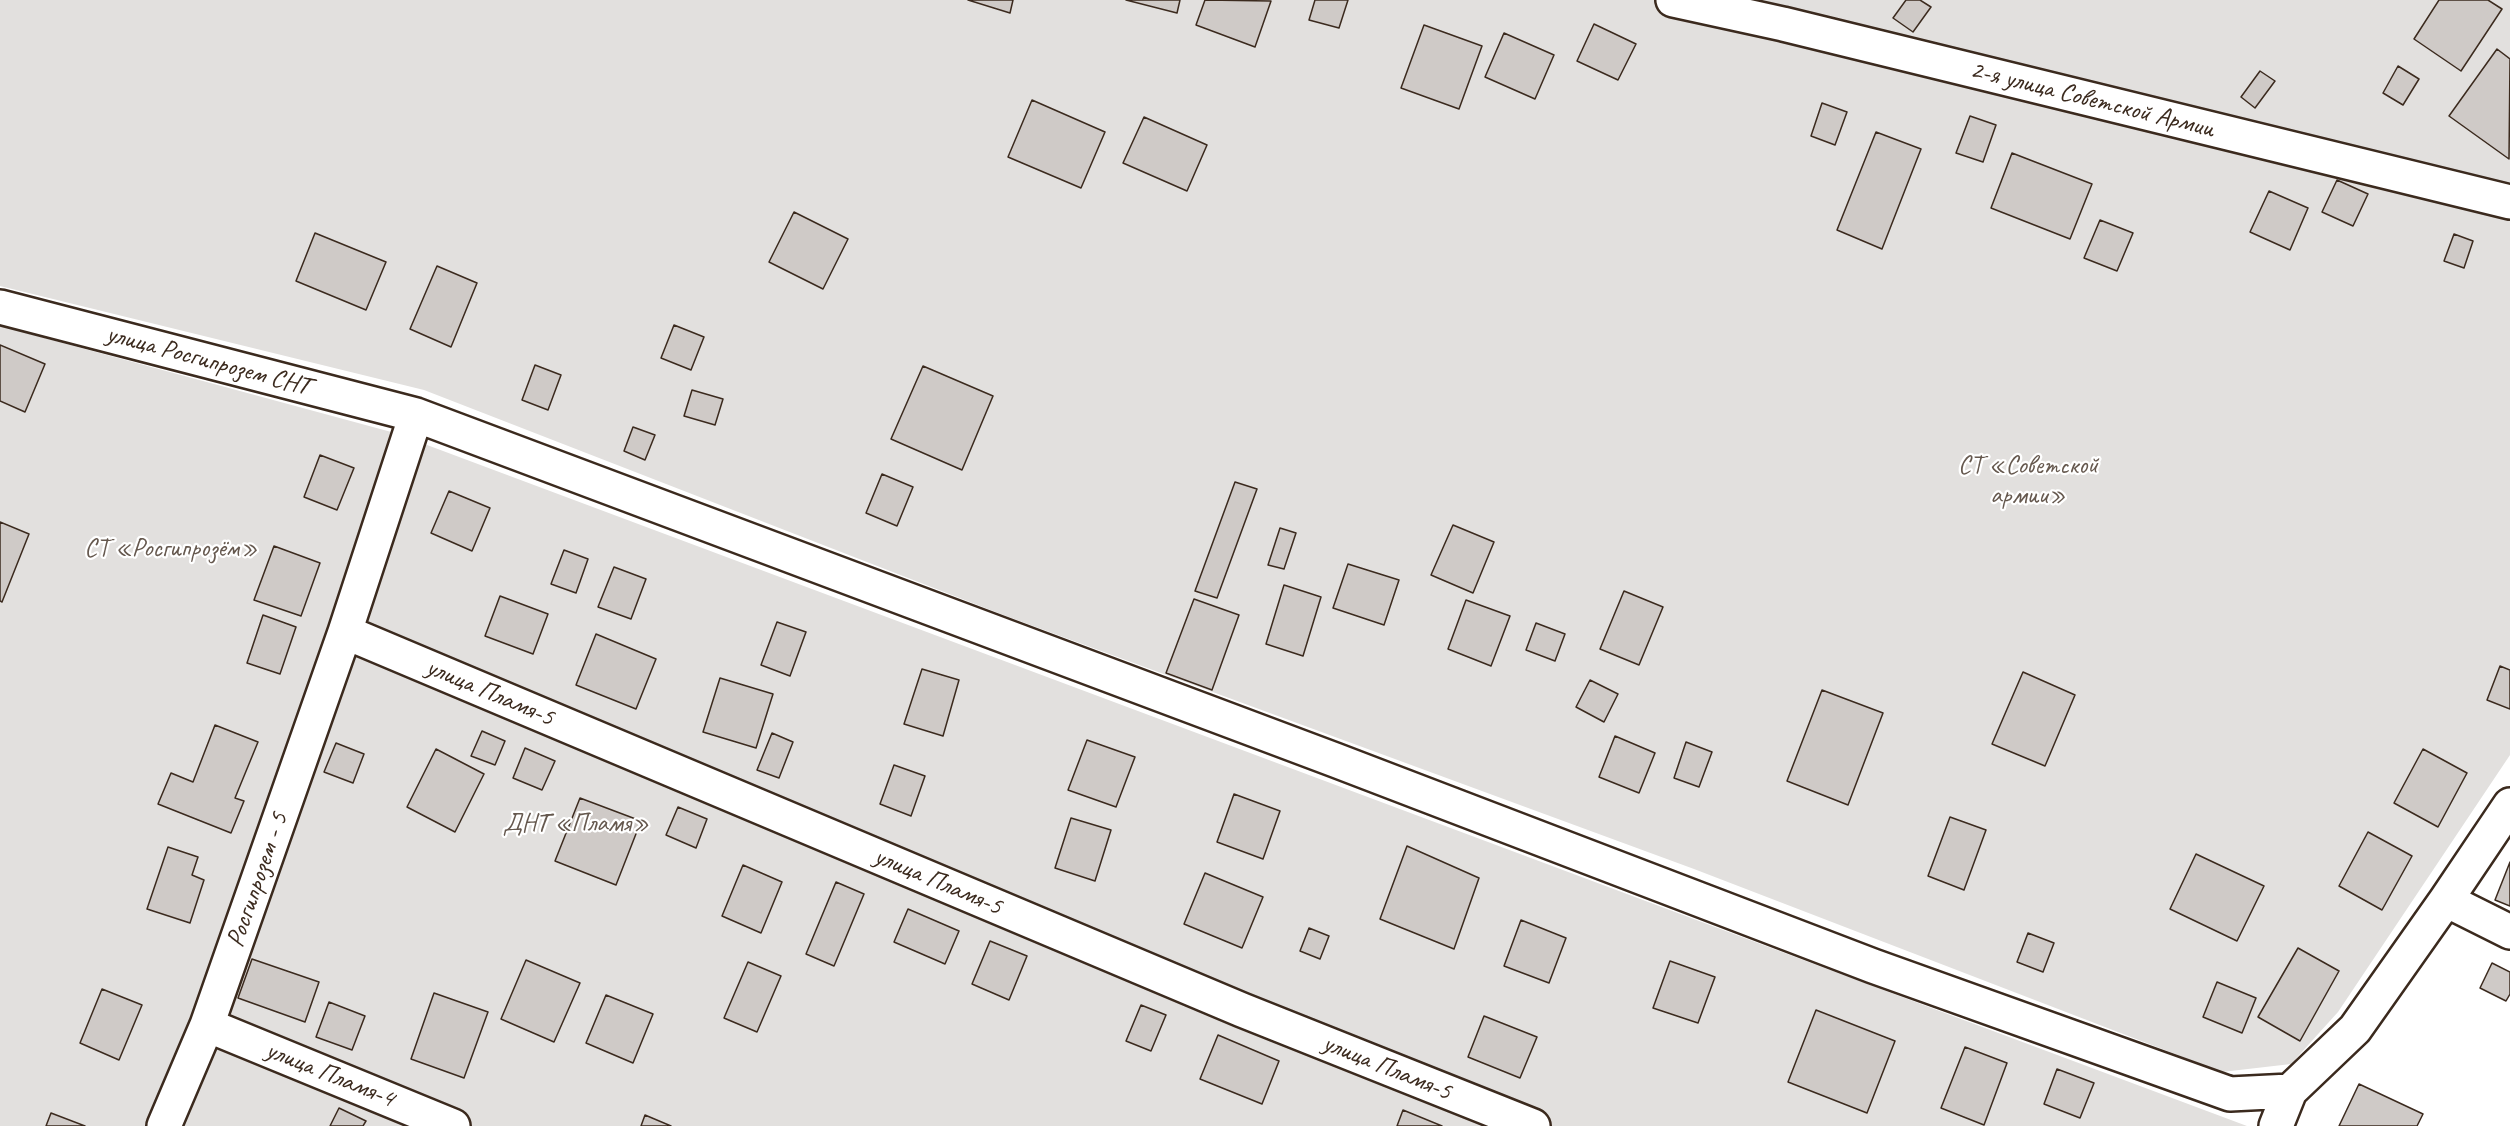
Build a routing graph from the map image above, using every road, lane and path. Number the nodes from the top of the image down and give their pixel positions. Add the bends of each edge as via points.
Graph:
1 (1673, 0) edge
2 (2510, 202) edge
3 (0, 307) edge
4 (416, 415) junction
5 (345, 632) junction
6 (2510, 805) edge
7 (2446, 900) junction
8 (2510, 932) edge
9 (207, 1025) junction
10 (2290, 1091) junction
11 (164, 1126) edge
12 (453, 1126) edge
13 (1533, 1126) edge
14 (2276, 1126) edge

1 - 2 street, 2-я улица Советской Армии
3 - 4 street, улица Росгипрозем СНТ
4 - 5 street, Росгипрозем - 5
4 - 10 street, улица Росгипрозем СНТ via 1906,978 2230,1094
5 - 9 street, Росгипрозем - 5
5 - 13 street, улица Пламя-5 via 1242,1010
6 - 7 street
7 - 8 street
7 - 10 street via 2355,1029
9 - 11 street, Росгипрозем - 5
9 - 12 street, улица Пламя-4
10 - 14 street

